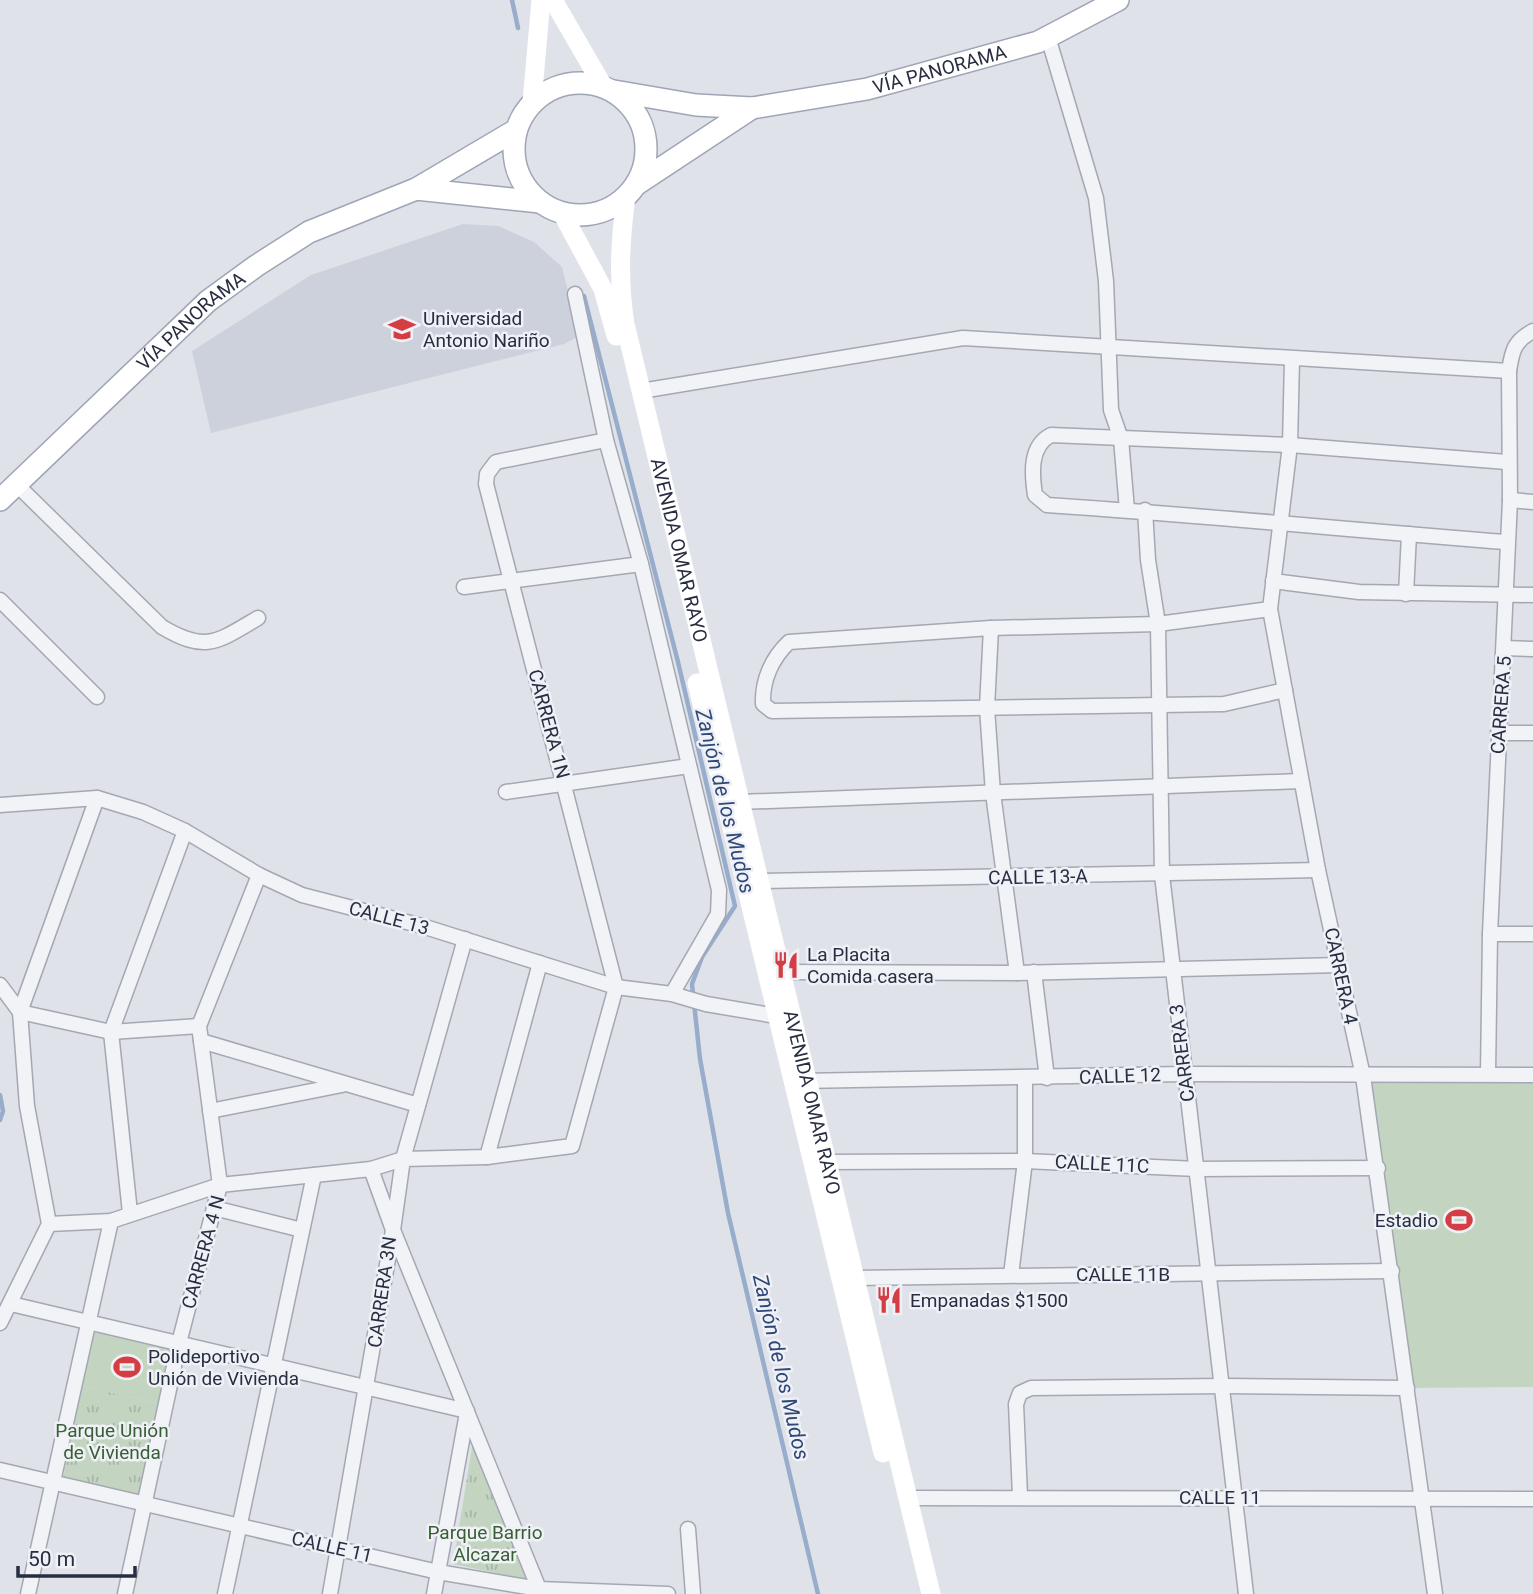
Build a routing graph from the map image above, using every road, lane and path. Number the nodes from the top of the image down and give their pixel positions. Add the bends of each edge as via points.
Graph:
1 (541, 0) edge
2 (553, 0) edge
3 (1118, 0) edge
4 (1048, 37) junction
5 (609, 88) junction
6 (532, 102) junction
7 (752, 108) junction
8 (516, 130) junction
9 (416, 188) junction
10 (632, 191) junction
11 (540, 202) junction
12 (562, 213) junction
13 (575, 294) dead end
14 (1533, 331) edge
15 (1108, 347) junction
16 (1292, 359) junction
17 (1509, 371) junction
18 (641, 391) junction
19 (1121, 439) junction
20 (606, 440) junction
21 (1290, 444) junction
22 (1507, 462) junction
23 (15, 483) junction
24 (0, 500) edge
25 (1510, 500) junction
26 (1533, 502) edge
27 (1126, 510) junction
28 (1144, 510) junction
29 (1280, 525) junction
30 (1409, 534) junction
31 (1506, 542) junction
32 (641, 564) junction
33 (510, 581) junction
34 (1273, 581) junction
35 (464, 587) dead end
36 (1406, 594) junction
37 (1506, 594) junction
38 (1533, 595) edge
39 (0, 600) edge
40 (1270, 609) junction
41 (258, 618) dead end
42 (1158, 624) junction
43 (991, 628) junction
44 (1504, 648) junction
45 (1533, 649) edge
46 (1284, 690) junction
47 (97, 697) dead end
48 (1158, 705) junction
49 (987, 708) junction
50 (1498, 733) junction
51 (1533, 733) edge
52 (689, 766) junction
53 (1301, 781) junction
54 (565, 782) junction
55 (1161, 787) junction
56 (506, 792) dead end
57 (993, 793) junction
58 (97, 798) junction
59 (740, 802) junction
60 (0, 806) edge
61 (185, 831) junction
62 (1318, 870) junction
63 (259, 875) junction
64 (1162, 875) junction
65 (1004, 877) junction
66 (758, 881) junction
67 (1490, 934) junction
68 (1533, 934) edge
69 (465, 939) junction
70 (540, 963) junction
71 (1339, 965) junction
72 (1172, 968) junction
73 (780, 972) junction
74 (1017, 972) junction
75 (1034, 972) junction
76 (0, 985) edge
77 (616, 987) junction
78 (672, 994) junction
79 (20, 1012) junction
80 (783, 1015) junction
81 (199, 1026) junction
82 (111, 1032) junction
83 (201, 1041) junction
84 (1184, 1073) junction
85 (1488, 1074) junction
86 (1533, 1075) edge
87 (1363, 1076) junction
88 (1025, 1078) junction
89 (1047, 1078) junction
90 (799, 1081) junction
91 (346, 1084) junction
92 (418, 1105) junction
93 (210, 1111) junction
94 (487, 1157) junction
95 (403, 1159) junction
96 (1025, 1161) junction
97 (825, 1162) junction
98 (1378, 1168) junction
99 (371, 1169) junction
100 (1197, 1169) junction
101 (314, 1175) junction
102 (220, 1185) junction
103 (214, 1208) junction
104 (130, 1213) junction
105 (111, 1221) junction
106 (49, 1224) junction
107 (302, 1230) junction
108 (393, 1230) junction
109 (1392, 1271) junction
110 (1210, 1273) junction
111 (1011, 1275) junction
112 (854, 1278) junction
113 (11, 1304) junction
114 (87, 1321) junction
115 (0, 1324) edge
116 (179, 1343) junction
117 (274, 1365) junction
118 (1224, 1386) junction
119 (368, 1387) junction
120 (1407, 1388) junction
121 (467, 1411) junction
122 (0, 1470) edge
123 (53, 1482) junction
124 (1020, 1496) junction
125 (1236, 1497) junction
126 (1422, 1497) junction
127 (908, 1498) junction
128 (1533, 1499) edge
129 (145, 1503) junction
130 (241, 1526) junction
131 (688, 1529) dead end
132 (338, 1549) junction
133 (438, 1572) junction
134 (538, 1591) edge
135 (28, 1594) edge
136 (125, 1594) edge
137 (225, 1594) edge
138 (330, 1594) edge
139 (434, 1594) edge
140 (668, 1594) edge
141 (693, 1594) edge
142 (918, 1594) edge
143 (931, 1594) edge
144 (1246, 1594) edge
145 (1435, 1594) edge

1 - 6 street
2 - 5 street
3 - 4 main road, VÍA PANORAMA
4 - 7 main road, VÍA PANORAMA via 867,89
4 - 15 street via 1096,198
5 - 6 main road via 591,82 565,83
5 - 7 main road, VÍA PANORAMA via 696,105
5 - 10 main road via 631,105 645,133 645,164
6 - 8 main road
7 - 10 main road, VÍA PANORAMA
8 - 9 main road, VÍA PANORAMA
8 - 11 main road via 517,169
9 - 11 main road, VÍA PANORAMA
9 - 23 main road, VÍA PANORAMA via 309,232 208,301
10 - 12 main road via 603,212
10 - 18 street, AVENIDA OMAR RAYO via 620,243 619,287
11 - 12 main road
12 - 80 street, AVENIDA OMAR RAYO via 603,289
13 - 20 street
14 - 17 street, CARRERA 5 via 1518,339
15 - 16 street
15 - 18 street via 963,338
15 - 19 street via 1111,410
16 - 17 street
16 - 21 street, CARRERA 4
17 - 22 street, CARRERA 5
18 - 59 street, AVENIDA OMAR RAYO
19 - 21 street
19 - 27 street
19 - 27 street via 1051,435 1043,439 1032,475 1040,502
20 - 32 street
20 - 33 street, CARRERA 1N via 496,462 487,474
21 - 22 street
21 - 29 street, CARRERA 4
22 - 25 street, CARRERA 5
23 - 24 main road, VÍA PANORAMA
23 - 41 street via 162,626 179,637 191,642 221,639
25 - 26 street
25 - 31 street, CARRERA 5
27 - 28 street
28 - 29 street
28 - 42 street, CARRERA 3
29 - 30 street
29 - 34 street, CARRERA 4
30 - 31 street
30 - 36 street
31 - 37 street, CARRERA 5
32 - 33 street
32 - 52 street
33 - 35 street
33 - 54 street, CARRERA 1N
34 - 36 street
34 - 40 street, CARRERA 4
36 - 37 street
37 - 38 street
37 - 44 street, CARRERA 5
39 - 47 street
40 - 42 street
40 - 46 street, CARRERA 4
42 - 43 street
42 - 48 street, CARRERA 3
43 - 49 street
43 - 49 street via 789,642 772,661 763,693 763,704 772,711
44 - 45 street
44 - 50 street, CARRERA 5
46 - 48 street via 1224,704
46 - 53 street, CARRERA 4
48 - 49 street
48 - 55 street, CARRERA 3
49 - 57 street
50 - 51 street
50 - 67 street, CARRERA 5
52 - 54 street
52 - 78 street via 720,904
53 - 55 street
53 - 62 street, CARRERA 4
54 - 56 street
54 - 77 street, CARRERA 1N
55 - 57 street
55 - 64 street, CARRERA 3
57 - 59 street
57 - 65 street
58 - 60 street, CALLE 13
58 - 61 street, CALLE 13
58 - 79 street
59 - 66 street, AVENIDA OMAR RAYO
61 - 63 street, CALLE 13
61 - 82 street
62 - 64 street, CALLE 13-A
62 - 71 street, CARRERA 4
63 - 69 street, CALLE 13 via 302,895
63 - 81 street, CARRERA 4 N
64 - 65 street, CALLE 13-A
64 - 72 street, CARRERA 3
65 - 66 street, CALLE 13-A
65 - 74 street
66 - 73 street, AVENIDA OMAR RAYO
67 - 68 street
67 - 85 street, CARRERA 5
69 - 70 street, CALLE 13
69 - 92 street
70 - 77 street, CALLE 13
70 - 94 street
71 - 72 street
71 - 87 street, CARRERA 4
72 - 75 street
72 - 84 street, CARRERA 3
73 - 74 street
73 - 80 street, AVENIDA OMAR RAYO
74 - 75 street
75 - 89 street
76 - 79 street
77 - 78 street, CALLE 13
77 - 94 street via 572,1146
78 - 80 street, CALLE 13 via 706,1004
79 - 82 street
79 - 106 street via 27,1106
80 - 90 street, AVENIDA OMAR RAYO
81 - 82 street
81 - 83 street, CARRERA 4 N
82 - 104 street
83 - 91 street
83 - 93 street, CARRERA 4 N
84 - 87 street, CALLE 12
84 - 89 street, CALLE 12
84 - 100 street, CARRERA 3
85 - 86 street, CALLE 12
85 - 87 street, CALLE 12
87 - 98 street, CARRERA 4
88 - 89 street, CALLE 12
88 - 90 street, CALLE 12
88 - 96 street
90 - 97 street, AVENIDA OMAR RAYO
90 - 142 street, AVENIDA OMAR RAYO
91 - 92 street
91 - 93 street
92 - 95 street
93 - 102 street, CARRERA 4 N
94 - 95 street
95 - 99 street
95 - 108 street
96 - 97 street, CALLE 11C
96 - 100 street, CALLE 11C
96 - 111 street
97 - 112 street, AVENIDA OMAR RAYO
98 - 100 street, CALLE 11C
98 - 109 street, CARRERA 4
99 - 101 street
99 - 108 street, CARRERA 3N
100 - 110 street, CARRERA 3
101 - 102 street
101 - 107 street
102 - 103 street, CARRERA 4 N
102 - 104 street
103 - 107 street
103 - 116 street, CARRERA 4 N
104 - 105 street
105 - 106 street
105 - 114 street
106 - 113 street
107 - 117 street
108 - 119 street, CARRERA 3N
108 - 121 street
109 - 110 street, CALLE 11B
109 - 120 street, CARRERA 4
110 - 111 street, CALLE 11B
110 - 118 street, CARRERA 3
111 - 112 street, CALLE 11B
112 - 127 street, AVENIDA OMAR RAYO
113 - 114 street
113 - 115 street
114 - 116 street
114 - 123 street
116 - 117 street
116 - 129 street, CARRERA 4 N
117 - 119 street
117 - 130 street
118 - 120 street
118 - 124 street via 1031,1388 1020,1393 1016,1404
118 - 125 street, CARRERA 3
119 - 121 street
119 - 132 street, CARRERA 3N
120 - 126 street, CARRERA 4
121 - 133 street
121 - 134 street
122 - 123 street, CALLE 11
123 - 129 street, CALLE 11
123 - 135 street
124 - 125 street, CALLE 11
124 - 127 street, CALLE 11
125 - 126 street, CALLE 11
125 - 144 street, CARRERA 3
126 - 128 street, CALLE 11
126 - 145 street, CARRERA 4
127 - 143 street, AVENIDA OMAR RAYO
129 - 130 street, CALLE 11
129 - 136 street, CARRERA 4 N
130 - 132 street, CALLE 11
130 - 137 street
131 - 141 street
132 - 133 street, CALLE 11
132 - 138 street, CARRERA 3N
133 - 134 street, CALLE 11
133 - 139 street
134 - 140 street, CALLE 11

